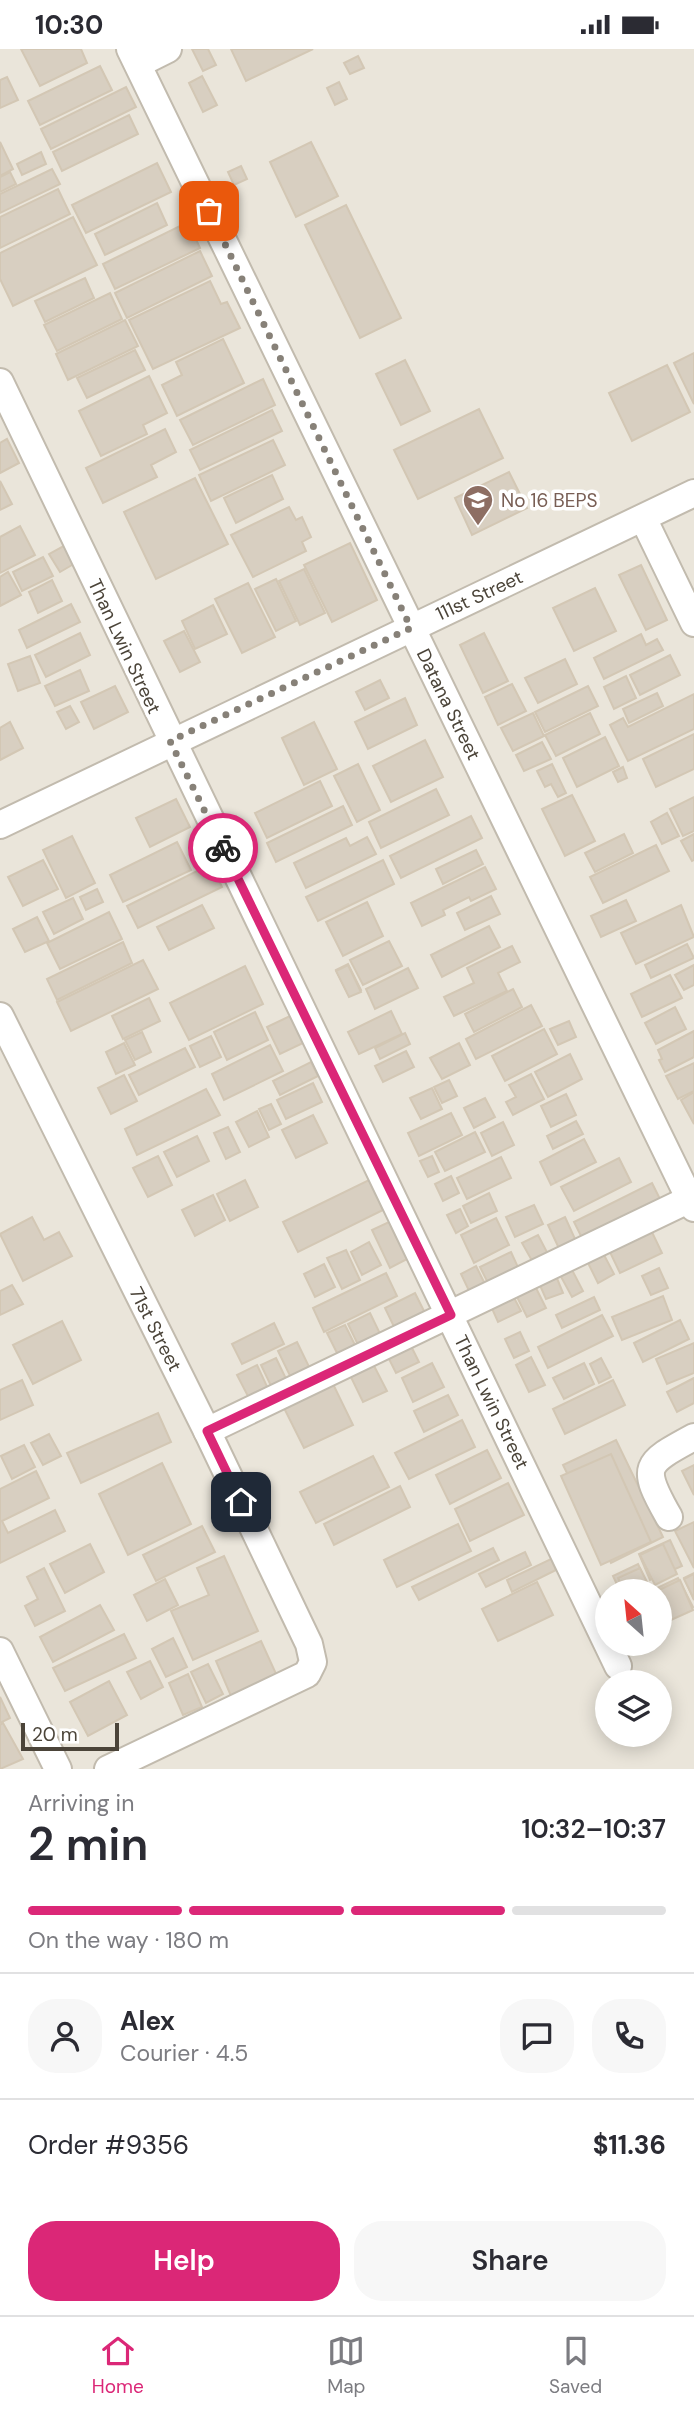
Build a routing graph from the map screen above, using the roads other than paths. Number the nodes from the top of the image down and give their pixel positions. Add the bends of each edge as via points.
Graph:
1 (169, 49) edge
2 (134, 57) edge
3 (0, 382) edge
4 (694, 493) edge
5 (643, 518) junction
6 (694, 623) edge
7 (411, 628) junction
8 (170, 741) junction
9 (0, 825) edge
10 (0, 1016) edge
11 (693, 1202) edge
12 (451, 1315) junction
13 (207, 1431) junction
14 (694, 1437) edge
15 (669, 1517) dead end
16 (0, 1651) edge
17 (618, 1666) dead end
18 (58, 1769) edge
19 (108, 1769) edge

1 - 2 street
2 - 7 street, Datana Street
3 - 8 street, Than Lwin Street
4 - 5 street, 111st Street
5 - 6 street
5 - 7 street, 111st Street
7 - 8 street, 111st Street
7 - 11 street, Datana Street
8 - 9 street, 111st Street
8 - 12 street, Than Lwin Street
10 - 13 street, 71st Street
11 - 12 street
12 - 13 street
12 - 17 street, Than Lwin Street
13 - 19 street, 71st Street via 309,1644 313,1662 307,1674
14 - 15 street via 662,1454 651,1467 650,1483
16 - 18 street

